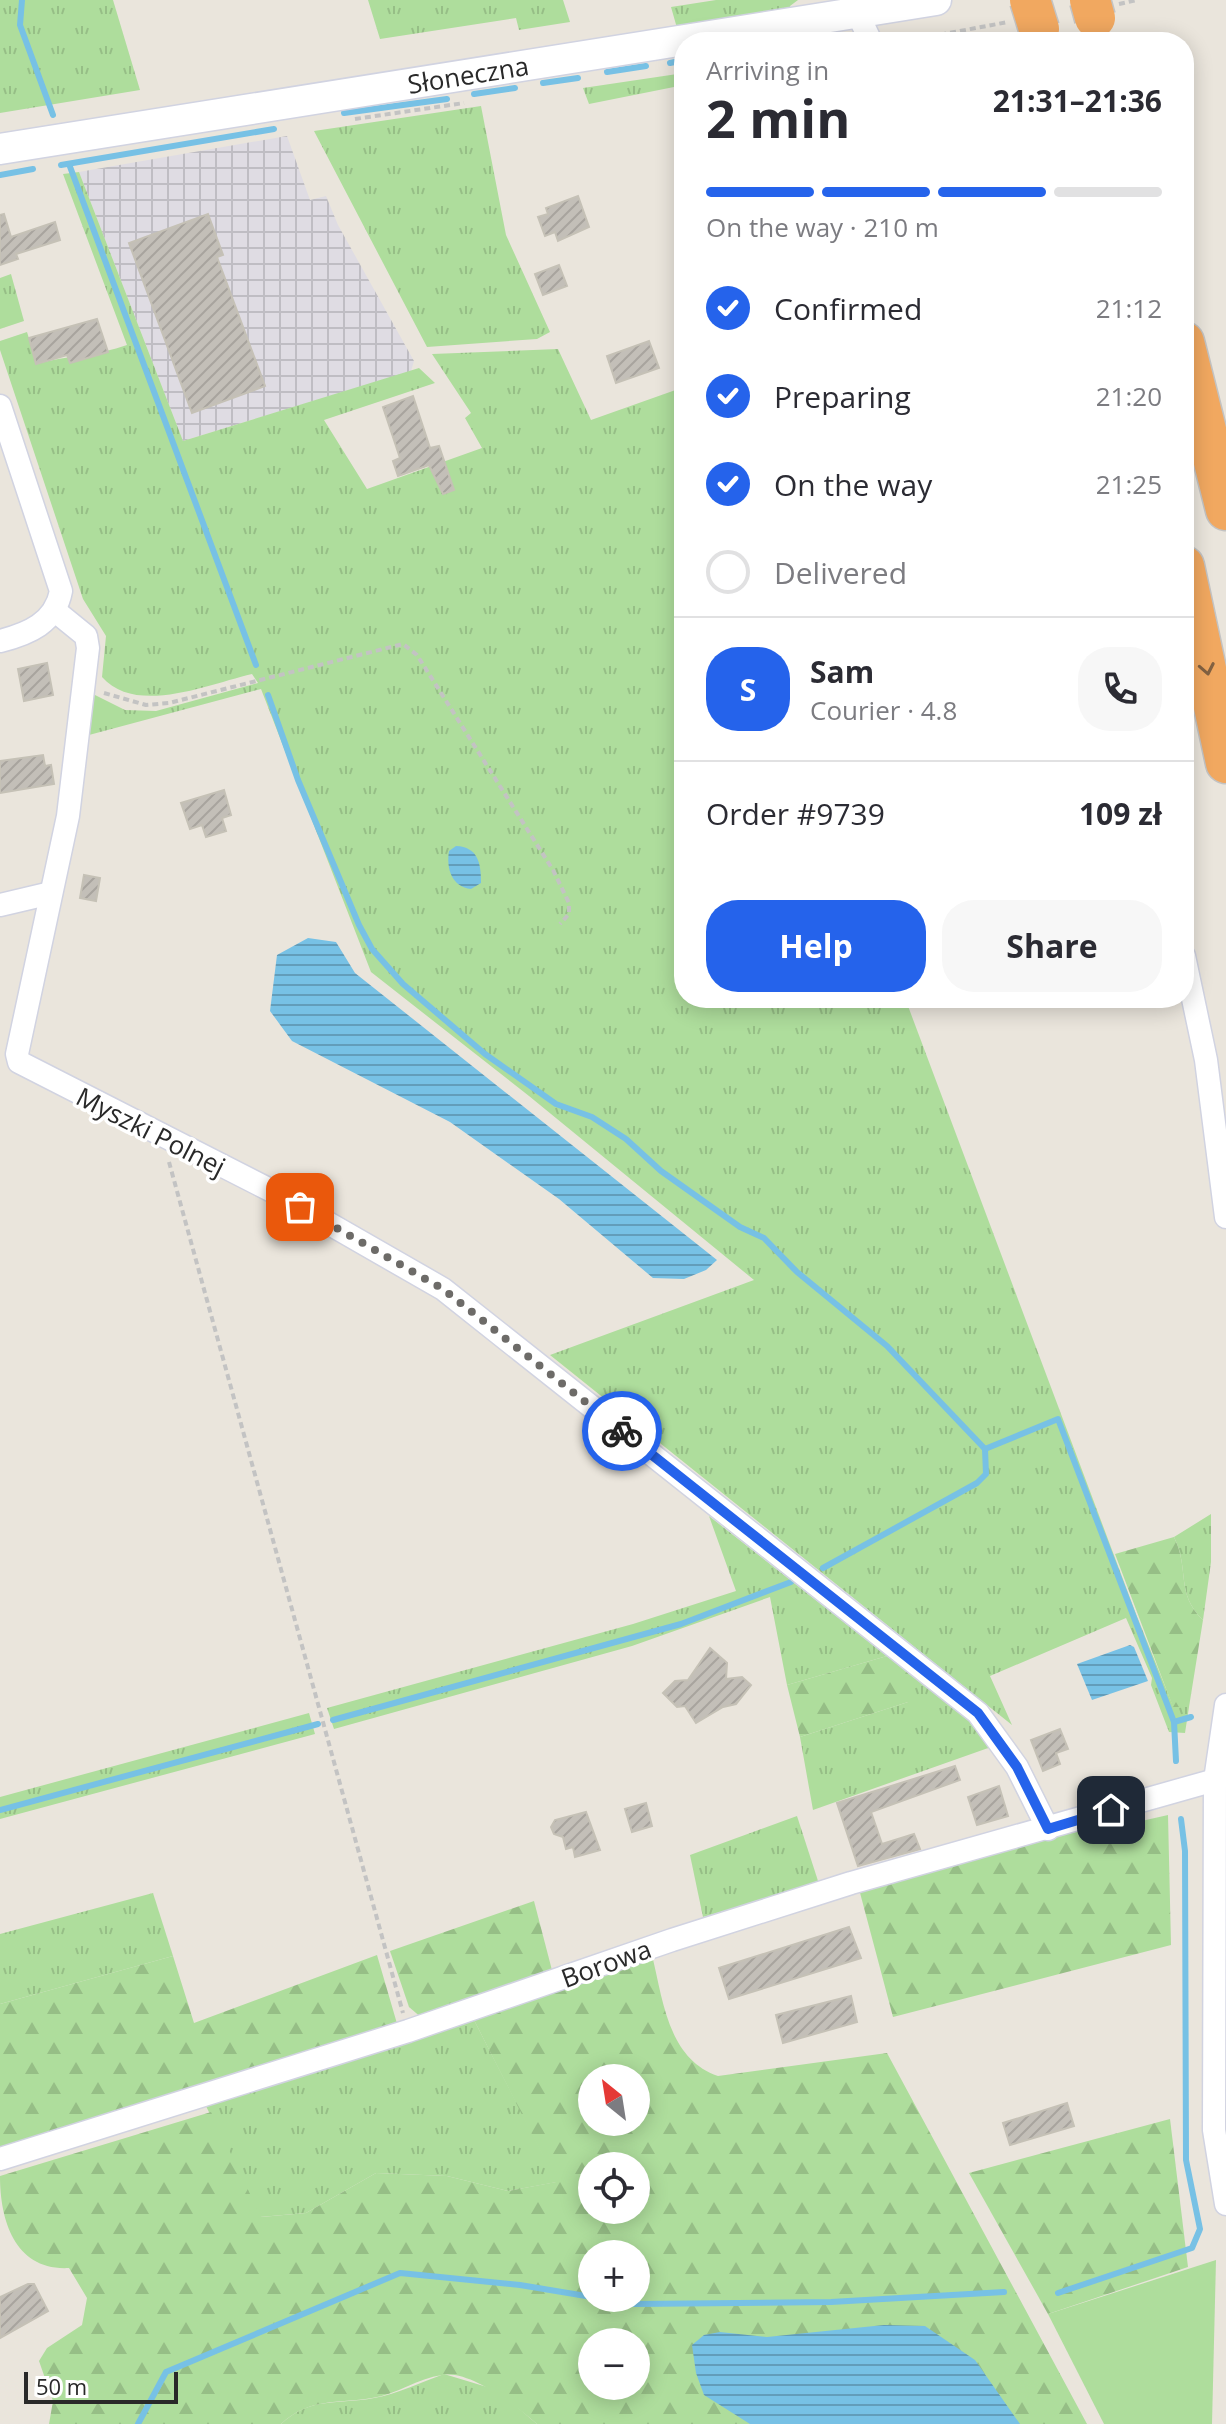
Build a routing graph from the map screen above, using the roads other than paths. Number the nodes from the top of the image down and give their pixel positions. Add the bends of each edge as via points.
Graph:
1 (936, 0) edge
2 (854, 6) edge
3 (699, 32) edge
4 (866, 32) edge
5 (674, 36) edge
6 (0, 149) edge
7 (1194, 382) edge
8 (0, 406) edge
9 (1226, 510) edge
10 (54, 610) junction
11 (1194, 613) edge
12 (0, 641) edge
13 (1226, 763) edge
14 (51, 893) junction
15 (0, 905) edge
16 (1194, 1003) edge
17 (1226, 1217) edge
18 (1226, 1705) edge
19 (1215, 1780) junction
20 (1048, 1829) junction
21 (0, 2159) edge
22 (1226, 2204) edge

1 - 2 main road, Słoneczna
2 - 3 main road, Słoneczna
2 - 4 street
5 - 6 main road, Słoneczna
7 - 9 highway
8 - 10 street via 60,582
10 - 12 street via 35,630
10 - 14 street, Myszki Polnej via 88,641 73,785
11 -> 13 highway
14 - 15 street
14 - 20 street, Myszki Polnej via 17,1058 23,1066 274,1192 453,1297 978,1713 1017,1767
16 - 17 street
18 - 19 street
19 - 20 street, Borowa
19 - 22 street via 1214,2130
20 - 21 street, Borowa via 804,1898 408,2031

